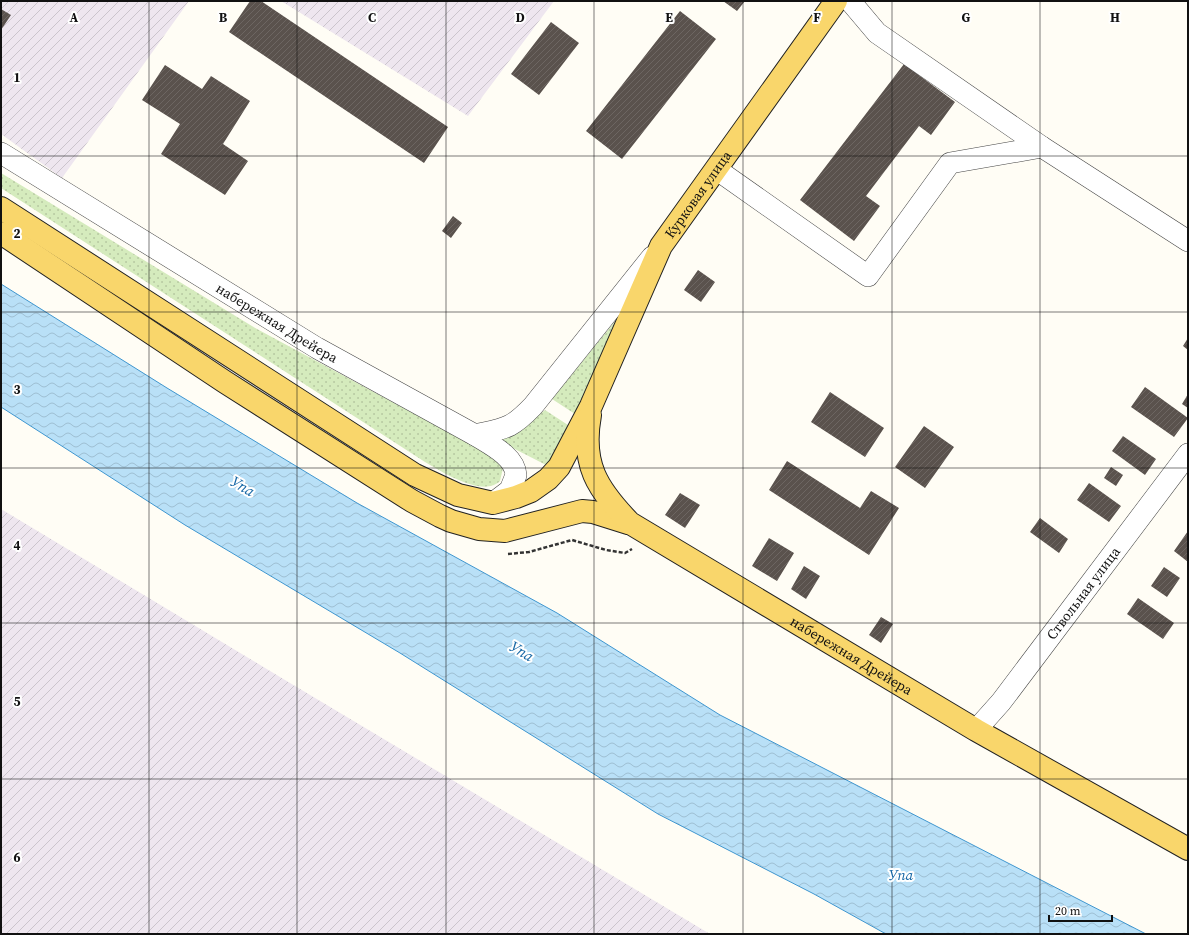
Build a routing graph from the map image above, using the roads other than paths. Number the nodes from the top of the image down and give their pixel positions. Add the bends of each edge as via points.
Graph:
1 (836, 1) edge
2 (850, 1) edge
3 (1042, 147) junction
4 (1, 153) edge
5 (716, 168) junction
6 (1, 208) edge
7 (1, 233) edge
8 (1188, 241) edge
9 (661, 246) junction
10 (592, 406) junction
11 (475, 435) junction
12 (1188, 454) edge
13 (493, 503) junction
14 (638, 528) junction
15 (976, 730) junction
16 (1188, 849) edge

1 - 5 main road, Курковая улица
2 - 3 street via 877,33
3 - 5 street via 950,163 868,276
3 - 8 street
4 - 11 street, набережная Дрейера via 317,348
5 - 9 main road, Курковая улица
6 - 13 main road via 415,475 458,496
7 - 14 main road via 225,382 412,500 451,521 479,529 504,531 582,511 593,512
9 - 10 main road, Курковая улица
9 - 11 street via 534,406 520,420 504,429
10 - 13 main road via 559,467 548,479 531,491
10 - 14 main road, набережная Дрейера via 588,427 590,467 596,482 614,507
11 - 13 street, набережная Дрейера via 508,458 516,471 510,490
12 - 15 street, Ствольная улица via 1001,702
14 - 15 main road, набережная Дрейера
15 - 16 main road, набережная Дрейера

